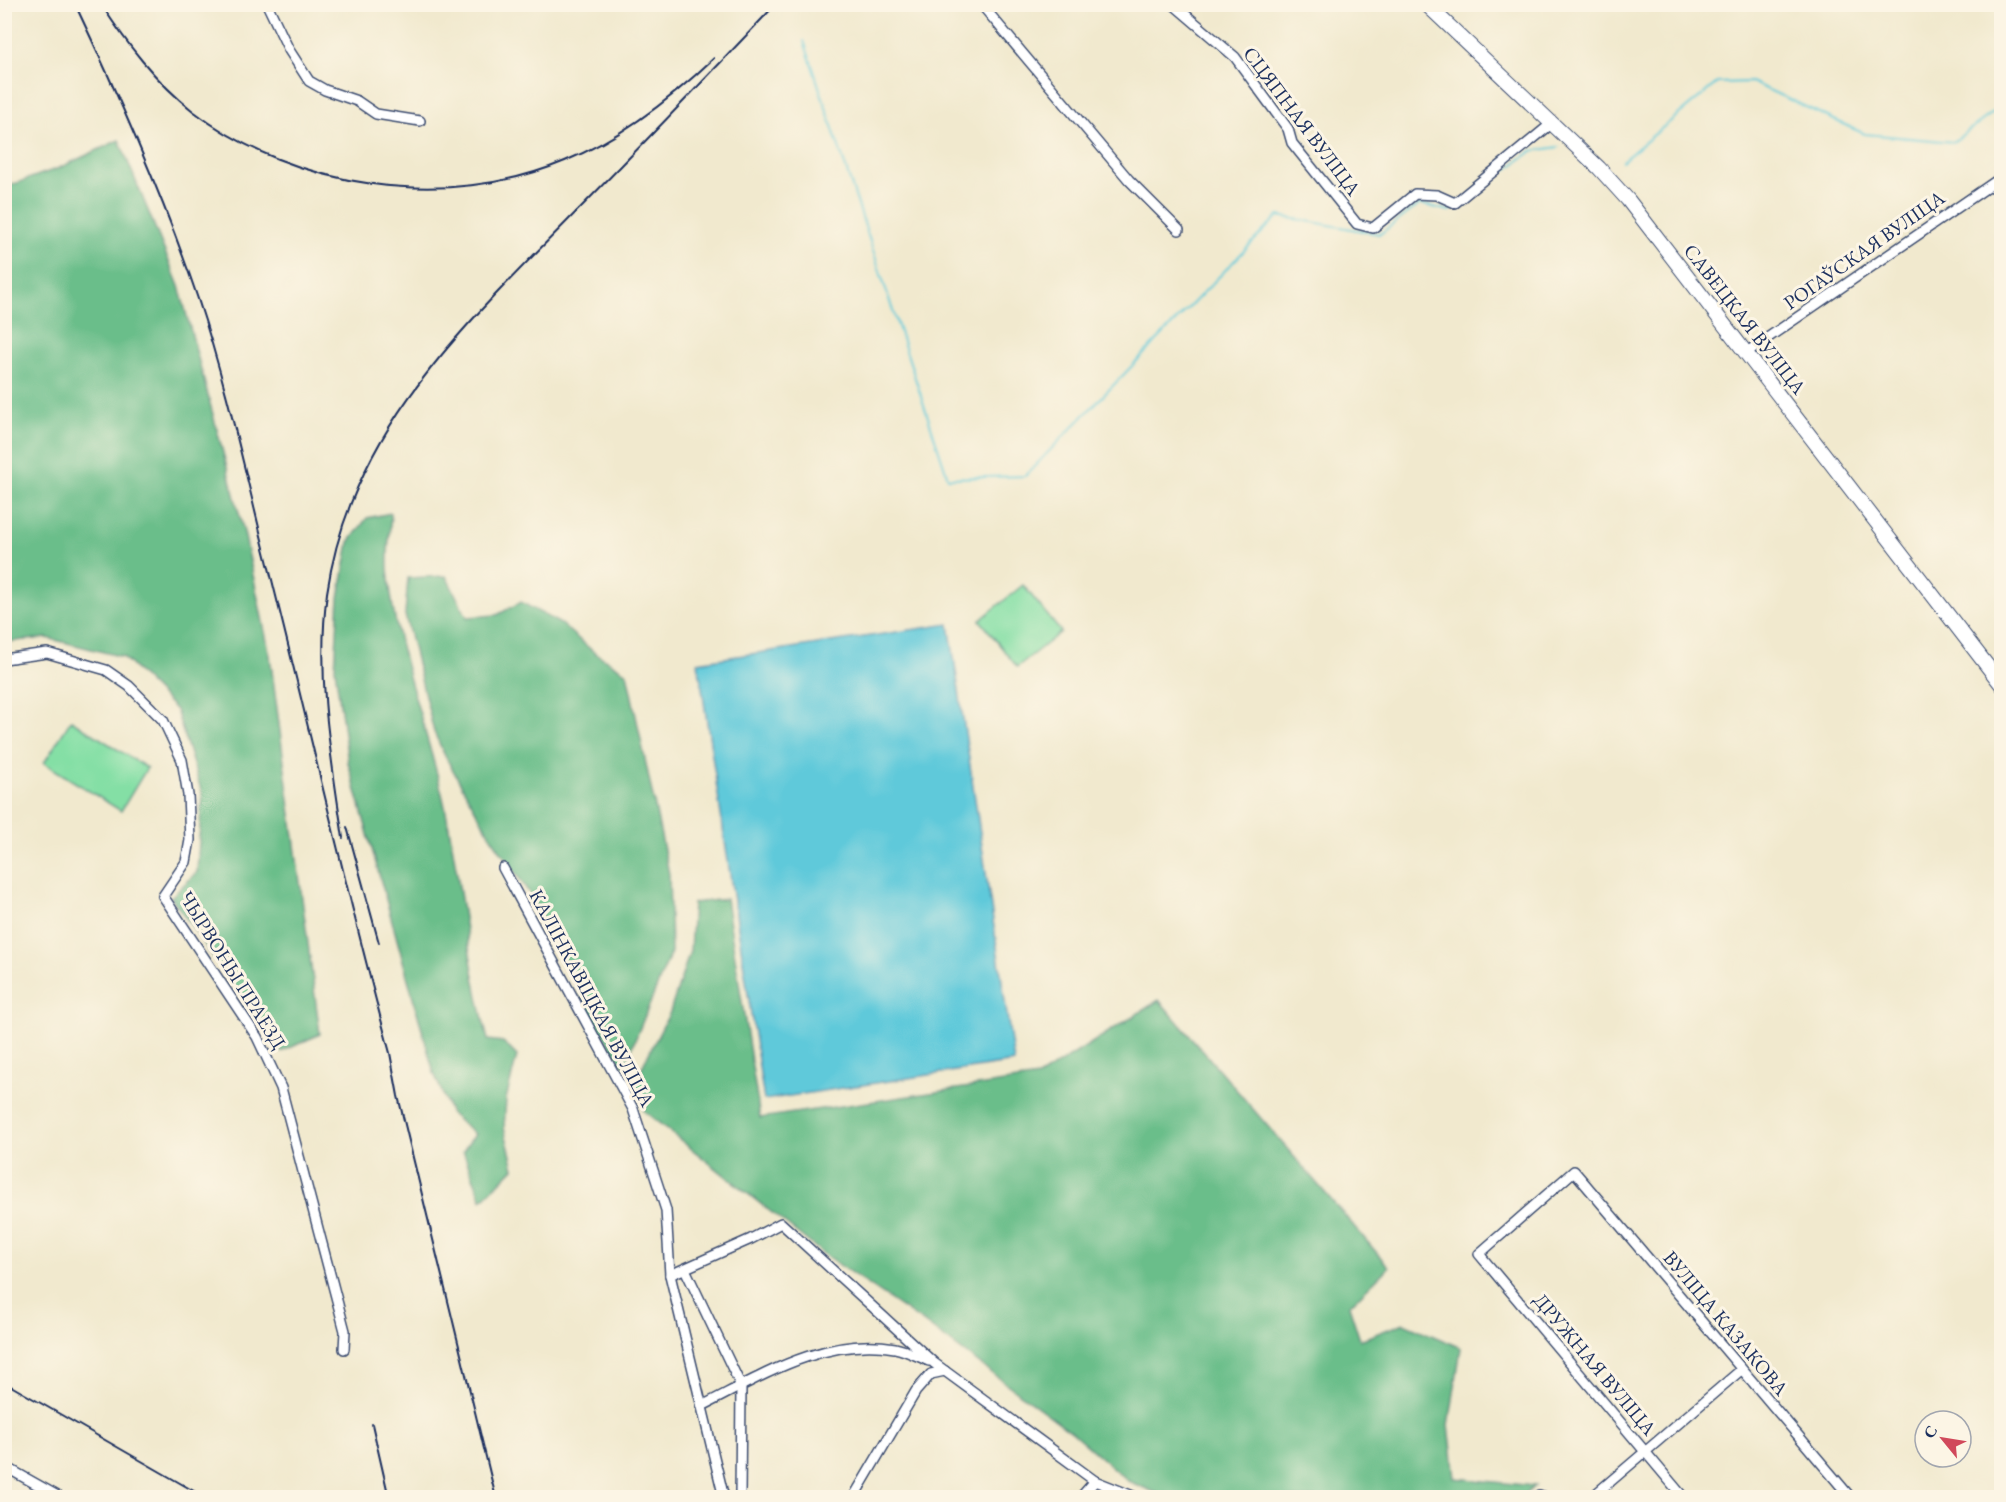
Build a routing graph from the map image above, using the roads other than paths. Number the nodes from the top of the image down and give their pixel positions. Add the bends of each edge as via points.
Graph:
1 (267, 4) edge
2 (981, 4) edge
3 (1173, 4) edge
4 (1426, 4) edge
5 (420, 121) dead end
6 (1551, 124) junction
7 (2001, 177) edge
8 (1179, 230) dead end
9 (1747, 352) junction
10 (4, 659) edge
11 (2001, 685) edge
12 (503, 868) dead end
13 (1574, 1172) joint
14 (685, 1269) junction
15 (670, 1275) junction
16 (344, 1348) dead end
17 (934, 1363) junction
18 (1741, 1370) junction
19 (945, 1371) junction
20 (741, 1386) junction
21 (702, 1406) junction
22 (1646, 1453) junction
23 (4, 1466) edge
24 (1095, 1481) junction
25 (61, 1497) edge
26 (724, 1497) edge
27 (740, 1497) edge
28 (854, 1497) edge
29 (1080, 1497) edge
30 (1135, 1497) edge
31 (1536, 1497) edge
32 (1549, 1497) edge
33 (1591, 1497) edge
34 (1684, 1497) edge
35 (1851, 1497) edge

1 - 5 street via 309,81 357,101 376,114
2 - 8 street via 1129,180
3 - 6 street, СЦЯПНАЯ ВУЛІЦА via 1235,57 1288,129 1292,143 1357,224 1373,228 1415,194 1437,195 1455,202
4 - 6 main road, САВЕЦКАЯ ВУЛІЦА
6 - 9 main road, САВЕЦКАЯ ВУЛІЦА via 1628,200
7 - 9 street, РОГАЎСКАЯ ВУЛІЦА
9 - 11 main road, САВЕЦКАЯ ВУЛІЦА
10 - 16 street, ЧЫРВОНЫ ПРАЕЗД via 47,653 106,670 151,705 176,743 188,795 189,855 163,896 257,1037 281,1088 345,1331
12 - 15 street, КАЛІНКАВІЦКАЯ ВУЛІЦА via 633,1109 666,1210
13 - 18 street, ВУЛІЦА КАЗАКОВА
13 - 22 street, ДРУЖНАЯ ВУЛІЦА via 1479,1254
14 - 15 street
14 - 17 street via 781,1223
14 - 20 street
15 - 21 street, КАЛІНКАВІЦКАЯ ВУЛІЦА
17 - 19 street
17 - 20 street via 895,1348 852,1347 799,1357
18 - 22 street
18 - 35 street, ВУЛІЦА КАЗАКОВА
19 - 24 street
19 - 28 street via 931,1374 916,1391
20 - 21 street
20 - 27 street
21 - 26 street, КАЛІНКАВІЦКАЯ ВУЛІЦА
22 - 33 street
22 - 34 street, ДРУЖНАЯ ВУЛІЦА
23 - 25 street
24 - 29 street
24 - 30 street
31 - 32 street

